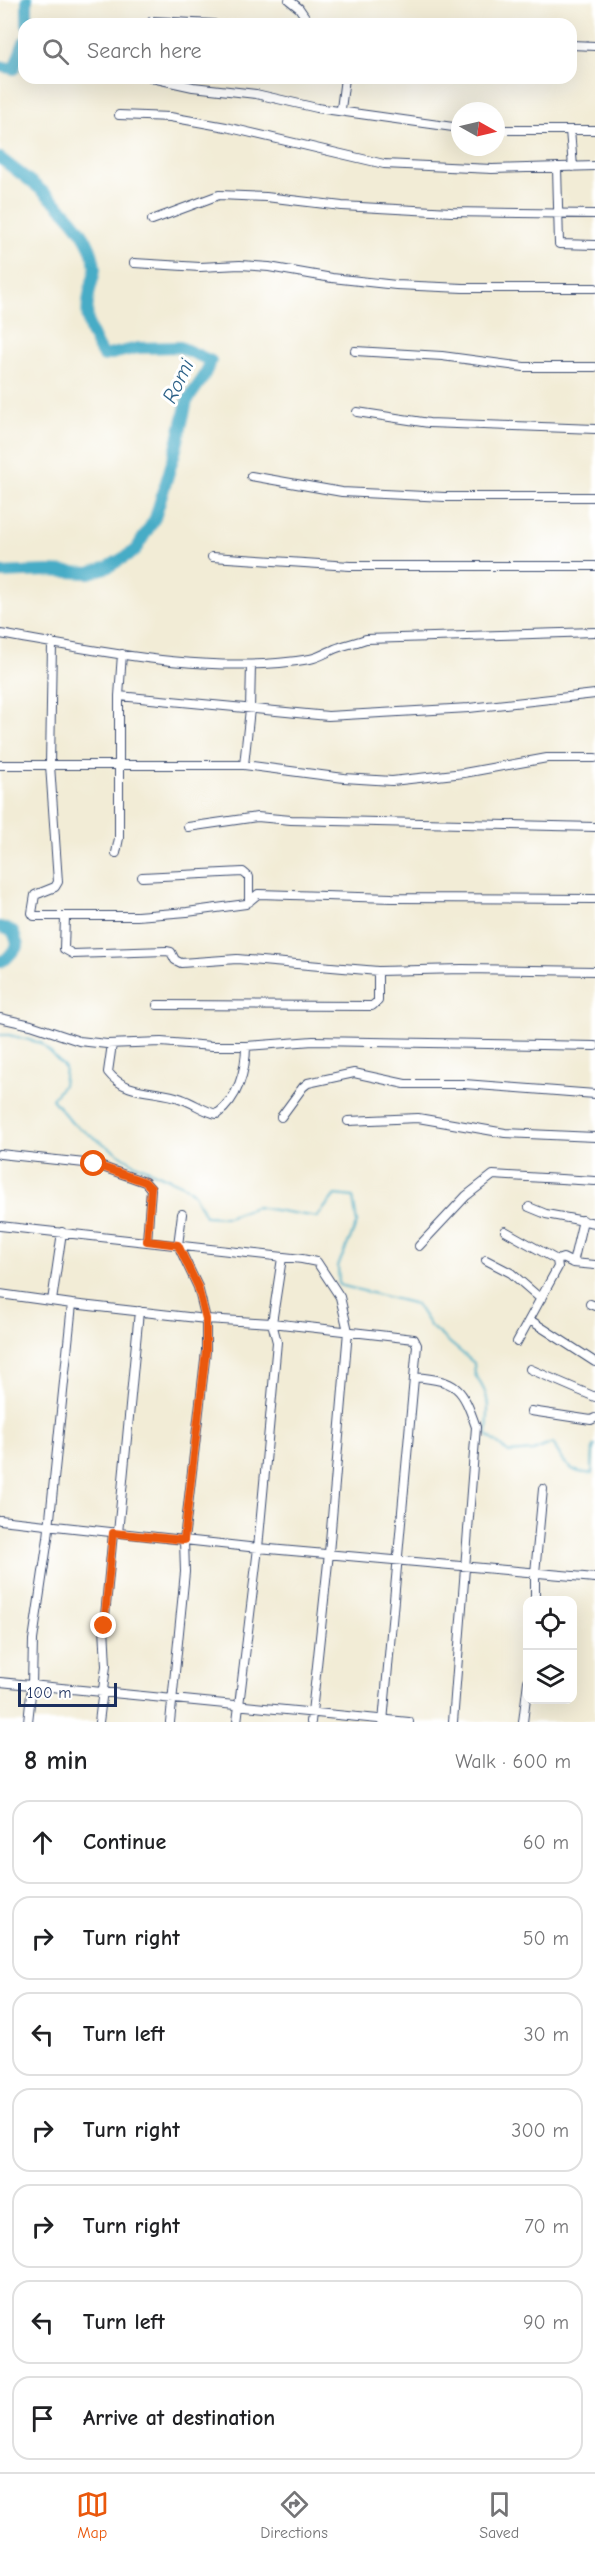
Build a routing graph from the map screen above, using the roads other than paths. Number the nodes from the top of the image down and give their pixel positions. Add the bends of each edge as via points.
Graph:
1 (289, 0) edge
2 (306, 18) edge
3 (577, 45) edge
4 (595, 46) edge
5 (179, 84) edge
6 (344, 84) edge
7 (341, 109) junction
8 (119, 115) dead end
9 (451, 127) edge
10 (505, 130) edge
11 (570, 130) junction
12 (595, 130) edge
13 (595, 166) edge
14 (557, 167) junction
15 (573, 167) junction
16 (557, 213) junction
17 (595, 214) edge
18 (152, 220) dead end
19 (595, 245) edge
20 (134, 263) dead end
21 (595, 288) edge
22 (355, 351) dead end
23 (595, 367) edge
24 (357, 412) dead end
25 (595, 429) edge
26 (251, 476) dead end
27 (595, 497) edge
28 (212, 557) dead end
29 (595, 566) edge
30 (595, 632) edge
31 (0, 634) edge
32 (52, 643) junction
33 (122, 654) junction
34 (251, 665) junction
35 (595, 694) edge
36 (119, 696) junction
37 (250, 709) junction
38 (595, 758) edge
39 (0, 765) edge
40 (50, 765) junction
41 (244, 765) junction
42 (118, 766) junction
43 (188, 827) dead end
44 (595, 827) edge
45 (116, 853) dead end
46 (141, 877) dead end
47 (595, 899) edge
48 (249, 902) junction
49 (65, 917) junction
50 (378, 971) junction
51 (595, 971) edge
52 (157, 1005) dead end
53 (0, 1018) edge
54 (112, 1044) junction
55 (246, 1046) junction
56 (595, 1046) edge
57 (595, 1094) edge
58 (281, 1117) dead end
59 (348, 1121) dead end
60 (595, 1137) edge
61 (0, 1154) edge
62 (595, 1181) edge
63 (529, 1207) dead end
64 (182, 1214) dead end
65 (584, 1220) junction
66 (595, 1222) edge
67 (0, 1226) edge
68 (505, 1231) dead end
69 (62, 1232) junction
70 (147, 1241) junction
71 (178, 1245) junction
72 (420, 1246) dead end
73 (282, 1258) junction
74 (486, 1260) dead end
75 (557, 1260) junction
76 (573, 1263) junction
77 (595, 1265) edge
78 (0, 1297) edge
79 (541, 1299) junction
80 (52, 1301) junction
81 (72, 1304) junction
82 (139, 1311) junction
83 (206, 1319) junction
84 (530, 1320) junction
85 (272, 1323) junction
86 (348, 1331) junction
87 (517, 1342) dead end
88 (595, 1362) edge
89 (530, 1369) dead end
90 (414, 1377) junction
91 (595, 1397) edge
92 (531, 1411) dead end
93 (595, 1418) edge
94 (543, 1489) dead end
95 (0, 1520) edge
96 (48, 1524) junction
97 (116, 1533) junction
98 (184, 1540) junction
99 (258, 1548) junction
100 (329, 1553) junction
101 (396, 1559) junction
102 (466, 1567) junction
103 (535, 1573) junction
104 (595, 1578) edge
105 (535, 1596) edge
106 (0, 1683) edge
107 (32, 1685) junction
108 (102, 1690) junction
109 (173, 1698) junction
110 (526, 1704) edge
111 (239, 1706) junction
112 (312, 1718) edge
113 (383, 1721) edge
114 (28, 1722) edge
115 (99, 1722) edge
116 (170, 1722) edge
117 (237, 1722) edge
118 (409, 1722) edge
119 (453, 1722) edge
120 (524, 1722) edge

1 - 2 street
3 - 4 street
5 - 7 street
6 - 7 street
7 - 9 street
8 - 14 street via 170,117 226,127 384,164 481,169
10 - 11 street
11 - 12 street
11 - 15 street
13 - 15 street
14 - 15 street
14 - 16 street
16 - 17 street
16 - 18 street via 342,207 219,195
16 - 19 street via 559,244
20 - 21 street via 268,267 396,285
22 - 23 street via 442,356 524,367
24 - 25 street via 429,423
26 - 27 street via 342,492
28 - 29 street via 350,566
30 - 34 street via 366,639 314,658
31 - 32 street
32 - 33 street
32 - 40 street
33 - 34 street via 229,667
33 - 36 street
34 - 37 street
35 - 37 street via 469,708 328,716
36 - 37 street
36 - 42 street
37 - 41 street
38 - 41 street via 547,758 464,773 393,780
39 - 40 street
40 - 42 street
40 - 49 street via 58,882 35,895 32,913 38,918
41 - 42 street
42 - 45 street
43 - 44 street via 257,817
46 - 48 street via 243,872 249,877
47 - 48 street via 258,894
48 - 49 street via 187,912
49 - 50 street via 64,949 73,954 166,951 181,963 256,960
50 - 51 street
50 - 52 street via 378,1000 372,1006
53 - 54 street via 79,1041
54 - 55 street
54 - 55 street via 108,1072 119,1084 180,1098 217,1114 243,1073
55 - 56 street via 313,1041
57 - 58 street via 464,1084 405,1084 354,1073 308,1083
59 - 60 street via 418,1118 505,1133
61 - 70 street via 94,1164 145,1182 151,1188 152,1199
62 - 72 street via 493,1175 466,1196
63 - 65 street
64 - 71 street
65 - 66 street
65 - 76 street
67 - 69 street
68 - 75 street
69 - 70 street
69 - 80 street
70 - 71 street
71 - 73 street
71 - 83 street via 198,1287
73 - 85 street
73 - 86 street via 317,1263 340,1297
74 - 79 street via 511,1273
75 - 76 street via 563,1258
75 - 79 street via 558,1267
76 - 77 street
78 - 80 street
79 - 84 street
80 - 81 street
81 - 82 street
81 - 96 street
82 - 83 street
82 - 97 street
83 - 85 street
83 - 98 street via 206,1351
84 - 87 street
84 - 88 street
85 - 86 street
85 - 99 street via 277,1342
86 - 90 street via 414,1339
86 - 100 street
89 - 91 street
90 - 101 street
90 - 102 street via 448,1383 463,1392 476,1427
92 - 93 street
94 - 103 street
95 - 96 street
96 - 97 street
96 - 107 street via 33,1640
97 - 98 street
97 - 108 street via 104,1626 106,1666
98 - 99 street
98 - 109 street via 185,1572
99 - 100 street
99 - 111 street
100 - 101 street
100 - 112 street
101 - 102 street
101 - 113 street
102 - 103 street
102 - 119 street
103 - 104 street
103 - 105 street
106 - 107 street
107 - 108 street
107 - 114 street
108 - 109 street
108 - 115 street
109 - 111 street
109 - 116 street
110 - 120 street
111 - 112 street
111 - 117 street
112 - 113 street
113 - 118 street

